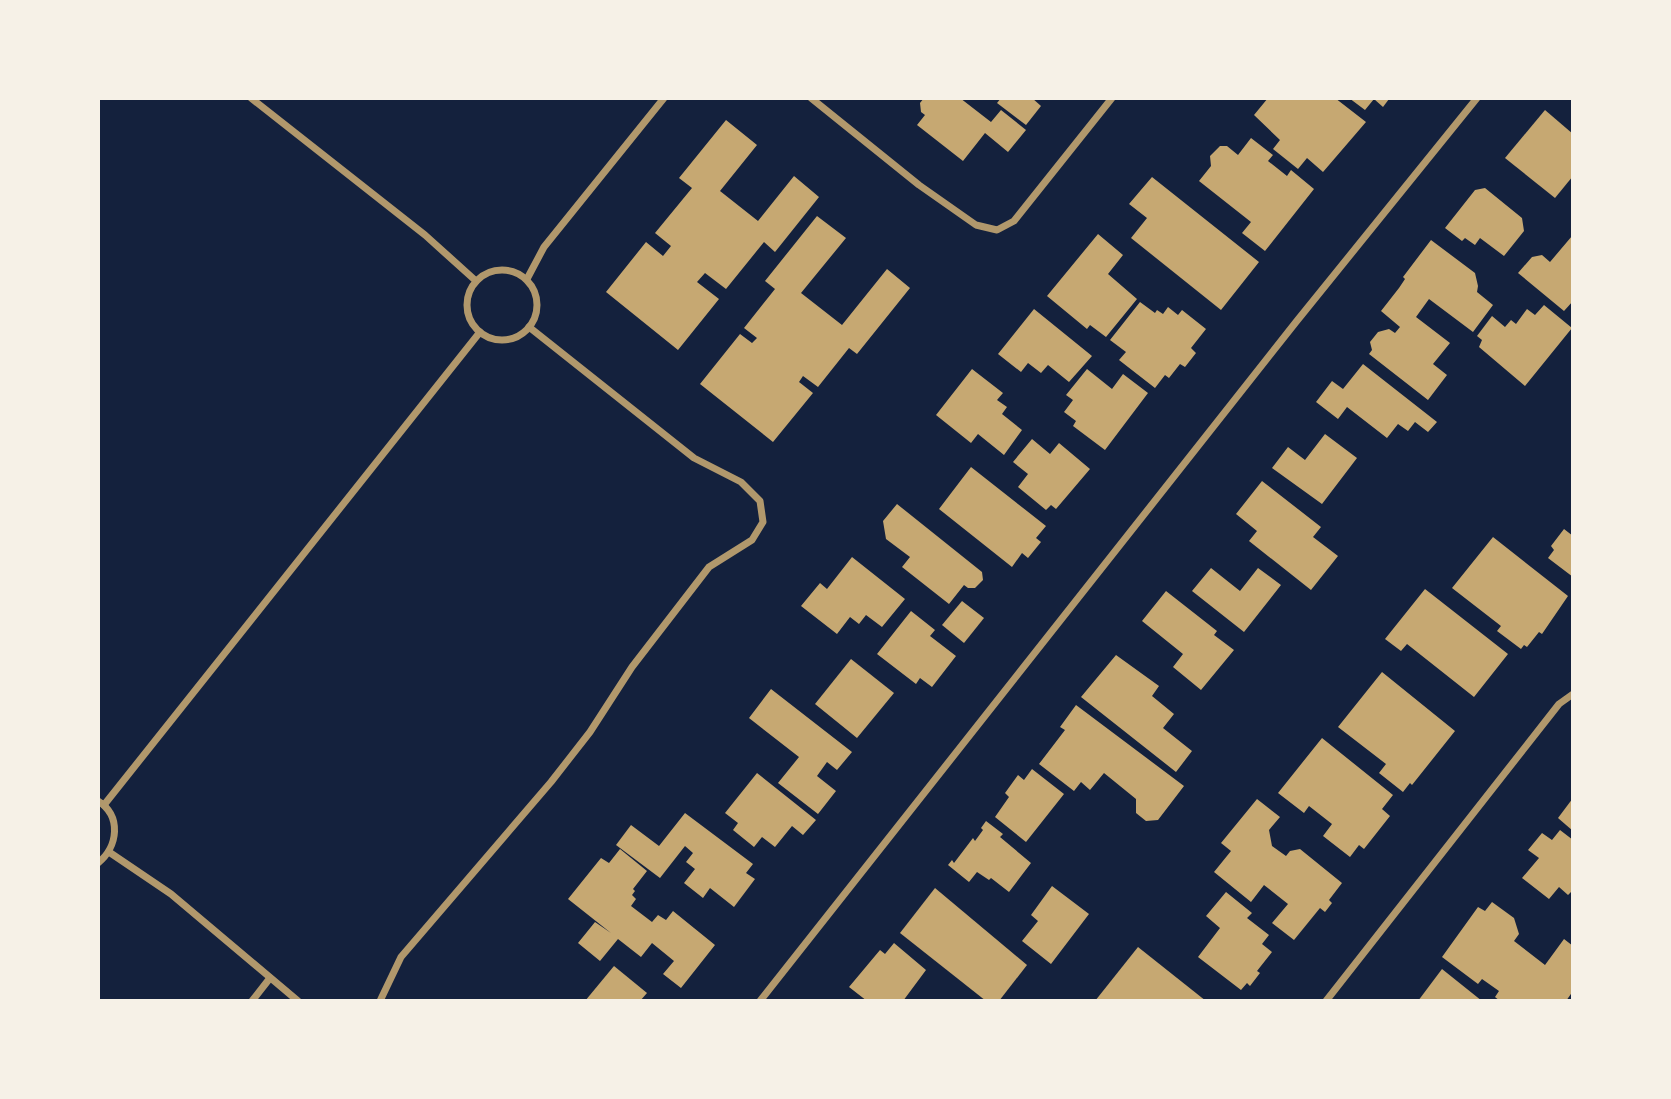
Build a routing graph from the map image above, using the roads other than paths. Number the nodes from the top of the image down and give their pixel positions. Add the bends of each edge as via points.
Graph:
1 (251, 98) edge
2 (664, 98) edge
3 (811, 98) edge
4 (1112, 98) edge
5 (1477, 98) edge
6 (527, 279) junction
7 (476, 281) junction
8 (529, 327) junction
9 (480, 332) junction
10 (1573, 694) edge
11 (101, 803) edge
12 (109, 852) junction
13 (98, 863) edge
14 (271, 978) junction
15 (252, 1001) edge
16 (298, 1001) edge
17 (380, 1001) edge
18 (760, 1001) edge
19 (1326, 1001) edge

1 - 7 street via 425,235
2 - 6 street via 544,247
3 - 4 street via 919,185 976,225 997,230 1014,221
5 - 18 street
6 - 7 street via 497,270
6 - 8 street via 537,301 537,313
7 - 9 street via 467,299 472,322
8 - 9 street via 509,340
8 - 17 street via 694,458 741,482 760,501 763,522 752,540 709,567 551,782 401,957
9 - 11 street
10 - 19 street via 1559,704
11 - 12 street via 115,829
12 - 13 street
12 - 14 street via 171,894
14 - 15 street
14 - 16 street

